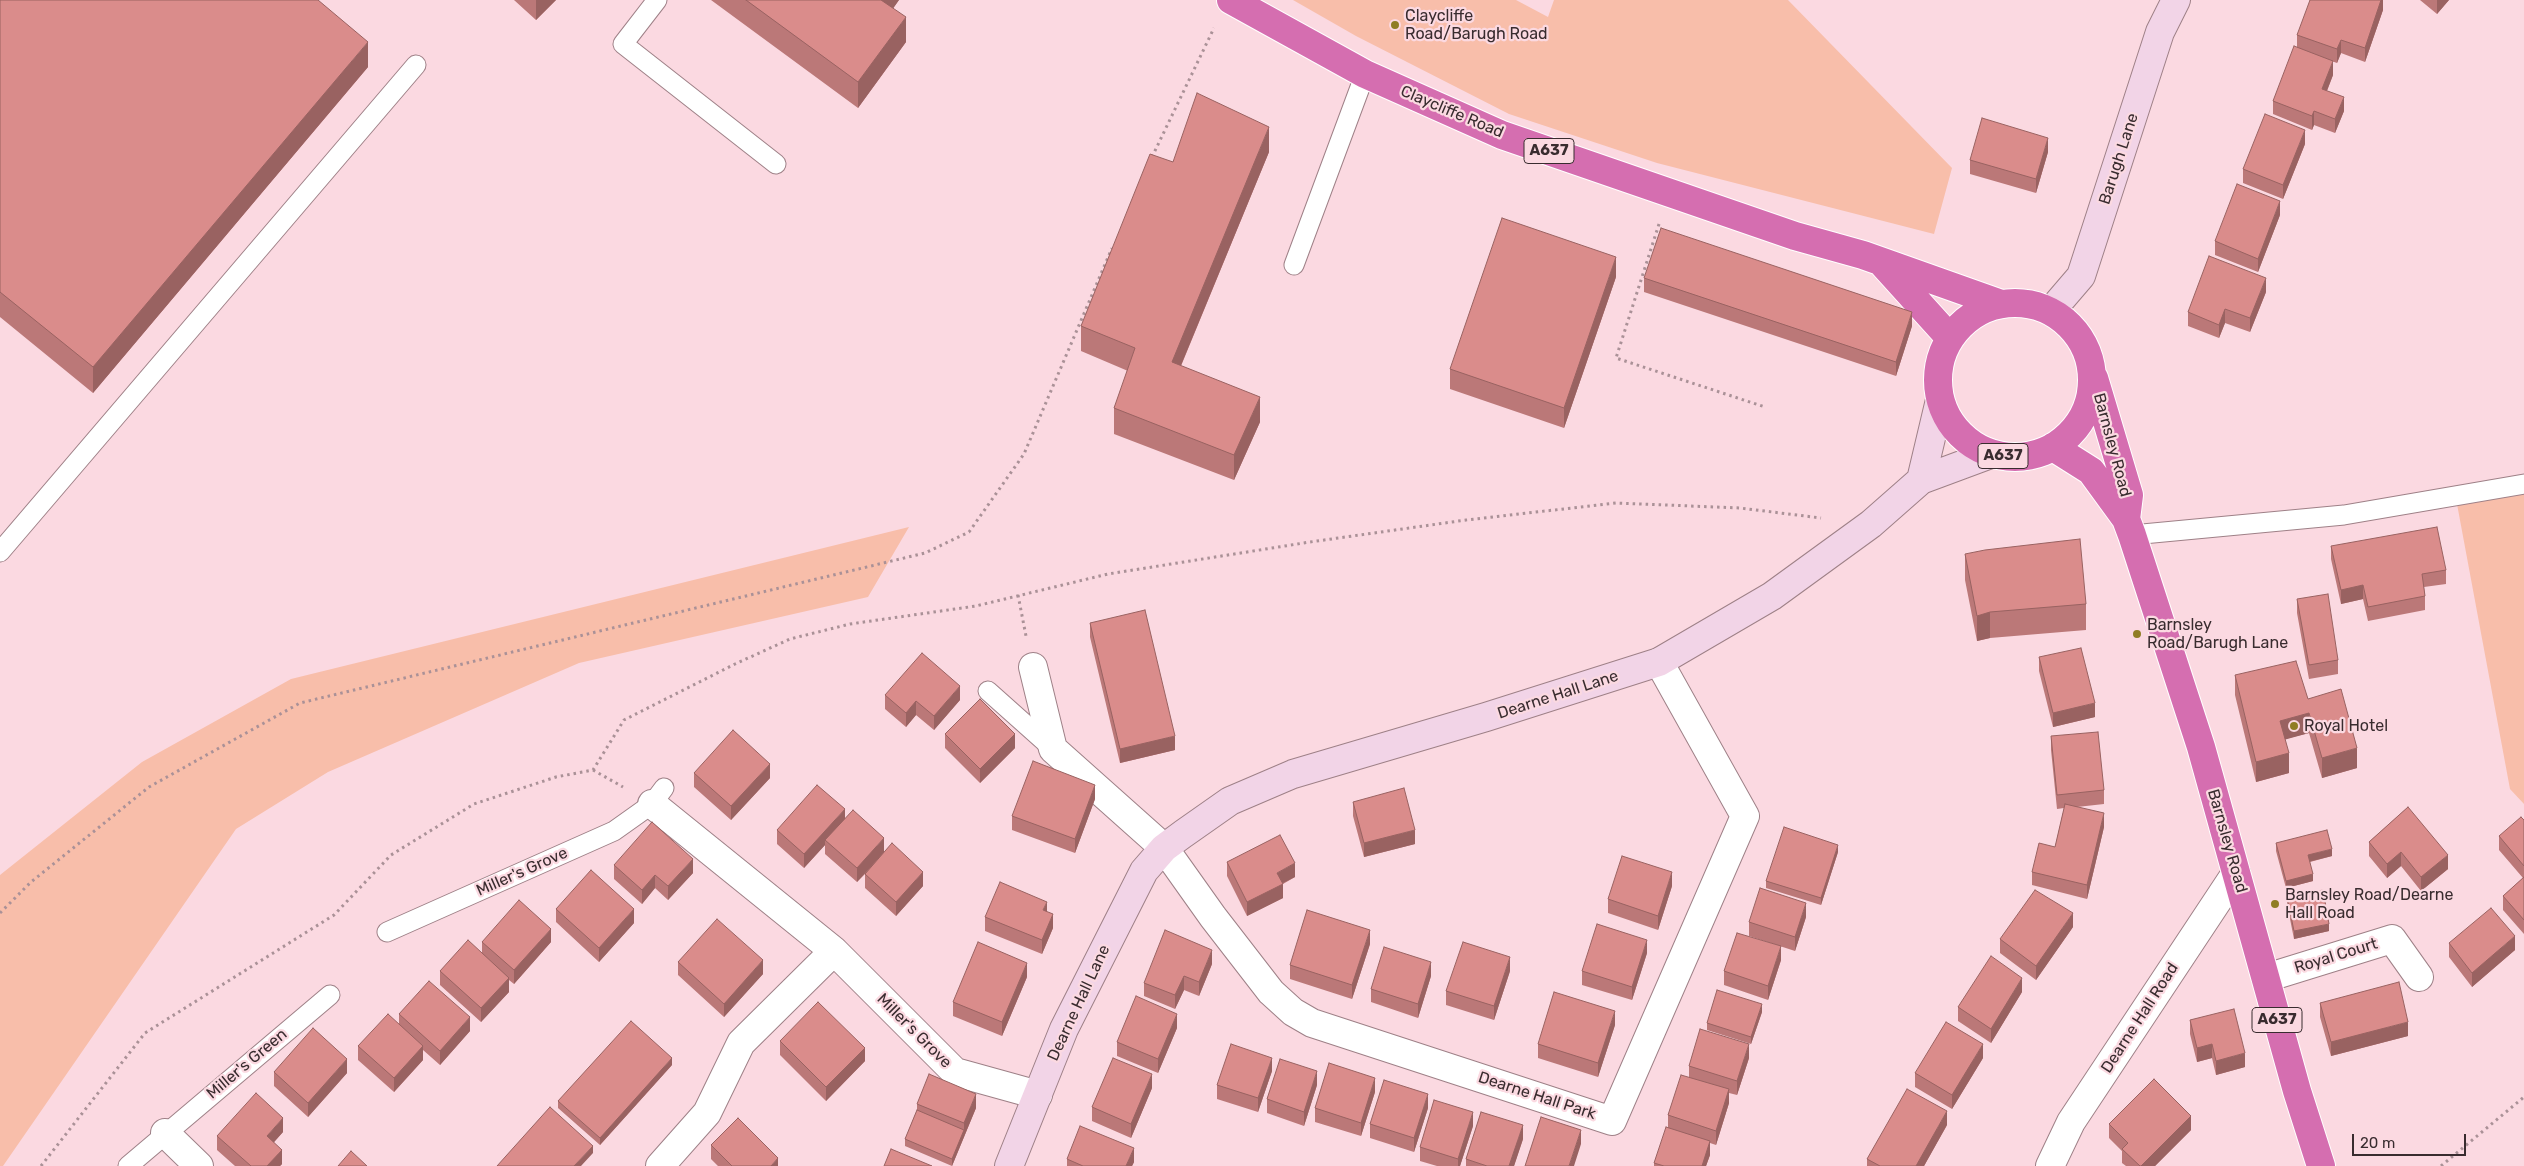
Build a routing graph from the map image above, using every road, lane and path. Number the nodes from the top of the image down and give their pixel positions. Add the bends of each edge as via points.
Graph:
1 (657, 0) edge
2 (1231, 0) edge
3 (2176, 0) edge
4 (1215, 26) dead end
5 (416, 65) dead end
6 (1365, 74) junction
7 (776, 164) dead end
8 (1149, 164) edge
9 (1670, 193) junction
10 (1114, 245) edge
11 (1883, 264) junction
12 (1294, 265) dead end
13 (2001, 304) junction
14 (2051, 311) junction
15 (1950, 338) junction
16 (2092, 372) junction
17 (1940, 400) junction
18 (1765, 407) dead end
19 (2053, 447) junction
20 (1991, 454) junction
21 (1921, 480) junction
22 (2524, 484) edge
23 (1871, 524) junction
24 (2129, 527) junction
25 (0, 552) edge
26 (1018, 595) junction
27 (1659, 662) junction
28 (1033, 667) joint
29 (988, 691) dead end
30 (1053, 749) junction
31 (658, 796) joint
32 (1164, 848) junction
33 (2236, 873) junction
34 (0, 913) edge
35 (387, 932) dead end
36 (834, 951) junction
37 (2419, 977) dead end
38 (2266, 978) junction
39 (330, 995) dead end
40 (1038, 1095) junction
41 (2524, 1097) edge
42 (165, 1133) junction
43 (41, 1166) edge
44 (128, 1166) edge
45 (199, 1166) edge
46 (660, 1166) edge
47 (1009, 1166) edge
48 (2050, 1166) edge
49 (2321, 1166) edge
50 (2441, 1166) edge

1 - 7 lane via 623,44
2 - 6 highway, Claycliffe Road / A637
3 - 14 main road, Barugh Lane via 2160,32 2082,276
4 - 8 path
5 - 25 lane
6 - 9 highway, Claycliffe Road / A637 via 1502,135
6 - 12 lane
9 - 11 highway, Claycliffe Road / A637
9 - 18 path via 1616,358
10 - 34 path via 1024,454 970,532 925,553 300,703 149,787 31,882
11 - 13 highway, Claycliffe Road / A637
11 - 15 highway, Claycliffe Road / A637
13 - 14 highway, Barnsley Road / A637 via 2027,303
13 - 15 highway, Barnsley Road / A637 via 1981,310
14 - 16 highway, Barnsley Road / A637 via 2071,327 2085,347
15 - 17 highway, Barnsley Road / A637 via 1941,357
16 - 19 highway, Barnsley Road / A637 via 2091,394 2084,415
16 - 24 highway, Barnsley Road / A637 via 2129,495
17 - 20 highway, Barnsley Road / A637 via 1951,423 1968,441
17 - 21 main road
19 - 20 highway, Barnsley Road / A637 via 2033,455
19 - 24 highway, Barnsley Road / A637 via 2091,472
20 - 21 main road, Dearne Hall Lane
21 - 23 main road, Dearne Hall Lane
22 - 24 lane via 2344,515
23 - 26 path via 1740,508 1616,503 1310,542 1108,574
23 - 27 main road, Dearne Hall Lane via 1772,596
24 - 33 highway, Barnsley Road / A637 via 2201,747
26 - 28 path
26 - 43 path via 976,606 850,624 790,639 624,720 593,770 556,777 474,804 391,856 334,915 145,1033
27 - 32 main road, Dearne Hall Lane via 1293,774 1230,801
27 - 32 street, Dearne Hall Park via 1745,816 1612,1121 1312,1022 1293,1012 1271,992
28 - 30 street
29 - 30 lane
30 - 32 street
31 - 35 lane, Miller's Grove via 614,831
31 - 36 street, Miller's Grove
32 - 40 main road, Dearne Hall Lane via 1144,871 1096,963 1064,1029
33 - 38 highway, Barnsley Road / A637
33 - 48 street, Dearne Hall Road via 2072,1122
36 - 40 street, Miller's Grove via 955,1072
36 - 46 street via 740,1043 707,1113
37 - 38 street, Royal Court via 2392,939
38 - 49 highway, Barnsley Road / A637
39 - 42 lane, Miller's Green
40 - 47 main road, Dearne Hall Lane
41 - 50 path
42 - 44 lane, Miller's Green
42 - 45 street

